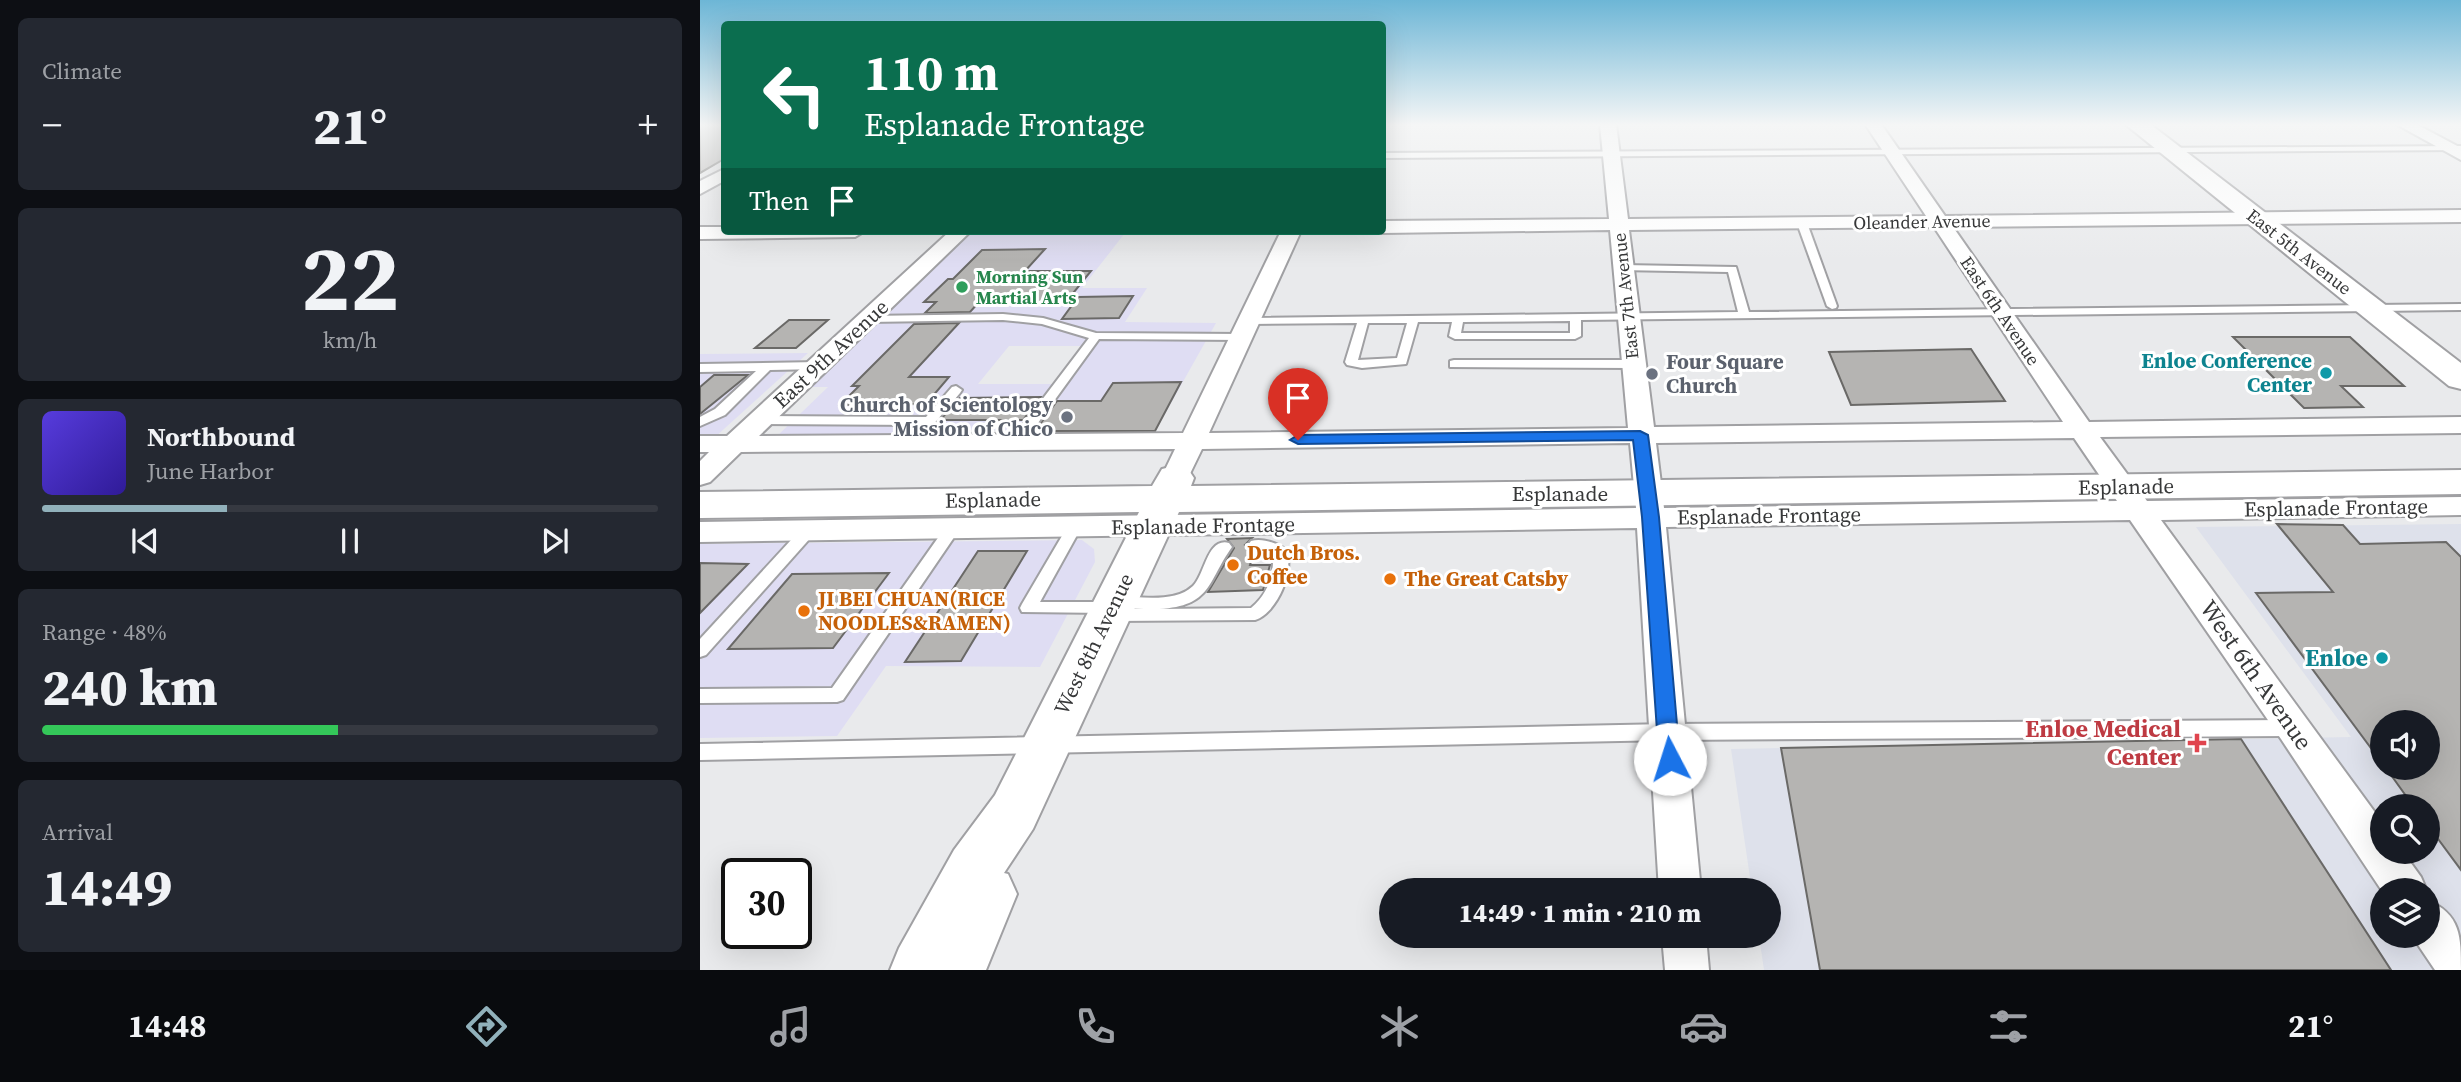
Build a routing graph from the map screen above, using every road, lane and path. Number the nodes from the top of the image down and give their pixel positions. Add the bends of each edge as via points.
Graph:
1 (1613, 169) edge
2 (1904, 169) edge
3 (2193, 169) edge
4 (721, 176) edge
5 (700, 189) edge
6 (2461, 216) edge
7 (2256, 219) junction
8 (1940, 221) junction
9 (1802, 223) junction
10 (1619, 225) junction
11 (1386, 227) edge
12 (700, 233) edge
13 (721, 233) edge
14 (957, 235) edge
15 (1289, 235) edge
16 (1623, 268) junction
17 (1832, 306) dead end
18 (2461, 307) edge
19 (2371, 309) junction
20 (2001, 313) junction
21 (1745, 316) junction
22 (1628, 317) junction
23 (1576, 318) junction
24 (868, 319) junction
25 (1458, 319) junction
26 (1363, 320) junction
27 (1413, 320) junction
28 (1245, 329) junction
29 (1096, 336) junction
30 (1454, 364) dead end
31 (1633, 364) junction
32 (818, 366) junction
33 (767, 367) junction
34 (700, 368) edge
35 (2461, 379) edge
36 (956, 390) dead end
37 (761, 420) junction
38 (930, 421) junction
39 (700, 422) edge
40 (2461, 425) edge
41 (2080, 428) junction
42 (1194, 441) junction
43 (1017, 442) junction
44 (911, 443) junction
45 (700, 444) edge
46 (735, 444) junction
47 (2461, 458) edge
48 (700, 478) edge
49 (1646, 479) junction
50 (2461, 482) edge
51 (2121, 487) junction
52 (1164, 500) junction
53 (700, 505) edge
54 (2461, 506) edge
55 (1074, 528) junction
56 (952, 529) junction
57 (808, 531) junction
58 (700, 533) edge
59 (1256, 545) dead end
60 (1224, 547) dead end
61 (1112, 608) junction
62 (700, 650) edge
63 (700, 696) edge
64 (2294, 728) junction
65 (1668, 732) junction
66 (1046, 744) junction
67 (700, 752) edge
68 (1014, 812) junction
69 (1679, 878) edge
70 (2397, 878) edge
71 (2440, 940) edge
72 (1685, 948) edge
73 (921, 970) edge
74 (955, 970) edge
75 (1687, 970) edge
76 (2461, 970) edge

1 - 10 street, East 7th Avenue
2 - 8 street, East 6th Avenue
3 - 7 main road, East 5th Avenue
4 - 5 street
6 - 7 street, Oleander Avenue
7 - 8 street, Oleander Avenue
7 - 19 main road, East 5th Avenue
8 - 9 street, Oleander Avenue
8 - 20 street, East 6th Avenue
9 - 10 street, Oleander Avenue
9 - 17 lane
10 - 11 street, Oleander Avenue
10 - 16 street, East 7th Avenue
12 - 13 street
14 - 24 street, East 9th Avenue
15 - 28 street
16 - 21 lane via 1732,269
16 - 22 street, East 7th Avenue
18 - 19 lane
19 - 20 lane
19 - 35 main road, East 5th Avenue
20 - 21 lane
20 - 41 street, East 6th Avenue
21 - 22 lane
22 - 23 lane
22 - 31 street, East 7th Avenue
23 - 25 lane
23 - 25 lane via 1575,336 1455,337
24 - 29 lane via 1003,317 1043,321
24 - 32 street, East 9th Avenue
25 - 27 lane
26 - 27 lane
26 - 27 lane via 1351,362 1362,364 1402,361
26 - 28 lane
28 - 29 lane
28 - 42 street
29 - 43 lane
30 - 31 lane
31 - 49 street, East 7th Avenue
32 - 33 lane
32 - 37 street, East 9th Avenue
33 - 34 lane
33 - 39 lane via 720,412
36 - 38 lane
37 - 38 lane
37 - 46 street, East 9th Avenue
38 - 44 lane
40 - 41 street
41 - 49 street
41 - 51 street, East 6th Avenue
42 - 43 street
42 - 49 street
42 - 52 street
43 - 44 street
44 - 46 street
45 - 46 street
46 - 48 street, East 9th Avenue
47 - 51 main road, Esplanade
48 - 52 main road, Esplanade
49 - 51 main road, Esplanade
49 - 52 main road, Esplanade
49 - 65 street, East 7th Avenue
50 - 51 main road, Esplanade
51 - 54 street, Esplanade Frontage
51 - 64 street, West 6th Avenue
52 - 53 main road, Esplanade
52 - 55 street, Esplanade Frontage
52 - 61 main road, West 8th Avenue
55 - 56 street, Esplanade Frontage
55 - 61 lane via 1028,608
56 - 57 street, Esplanade Frontage
56 - 63 lane via 837,695
57 - 58 street, Esplanade Frontage
57 - 62 lane
59 - 61 lane via 1273,548 1281,554 1282,563 1269,599 1255,614
60 - 61 lane via 1215,555 1201,590 1191,596
61 - 66 main road, West 8th Avenue
64 - 65 lane
64 - 70 street, West 6th Avenue
65 - 66 lane
65 - 69 street, East 7th Avenue
66 - 67 lane
66 - 68 main road, West 8th Avenue
68 - 73 main road, West 8th Avenue via 974,869
68 - 74 main road, West 8th Avenue via 1001,865
71 - 76 street
72 - 75 street

